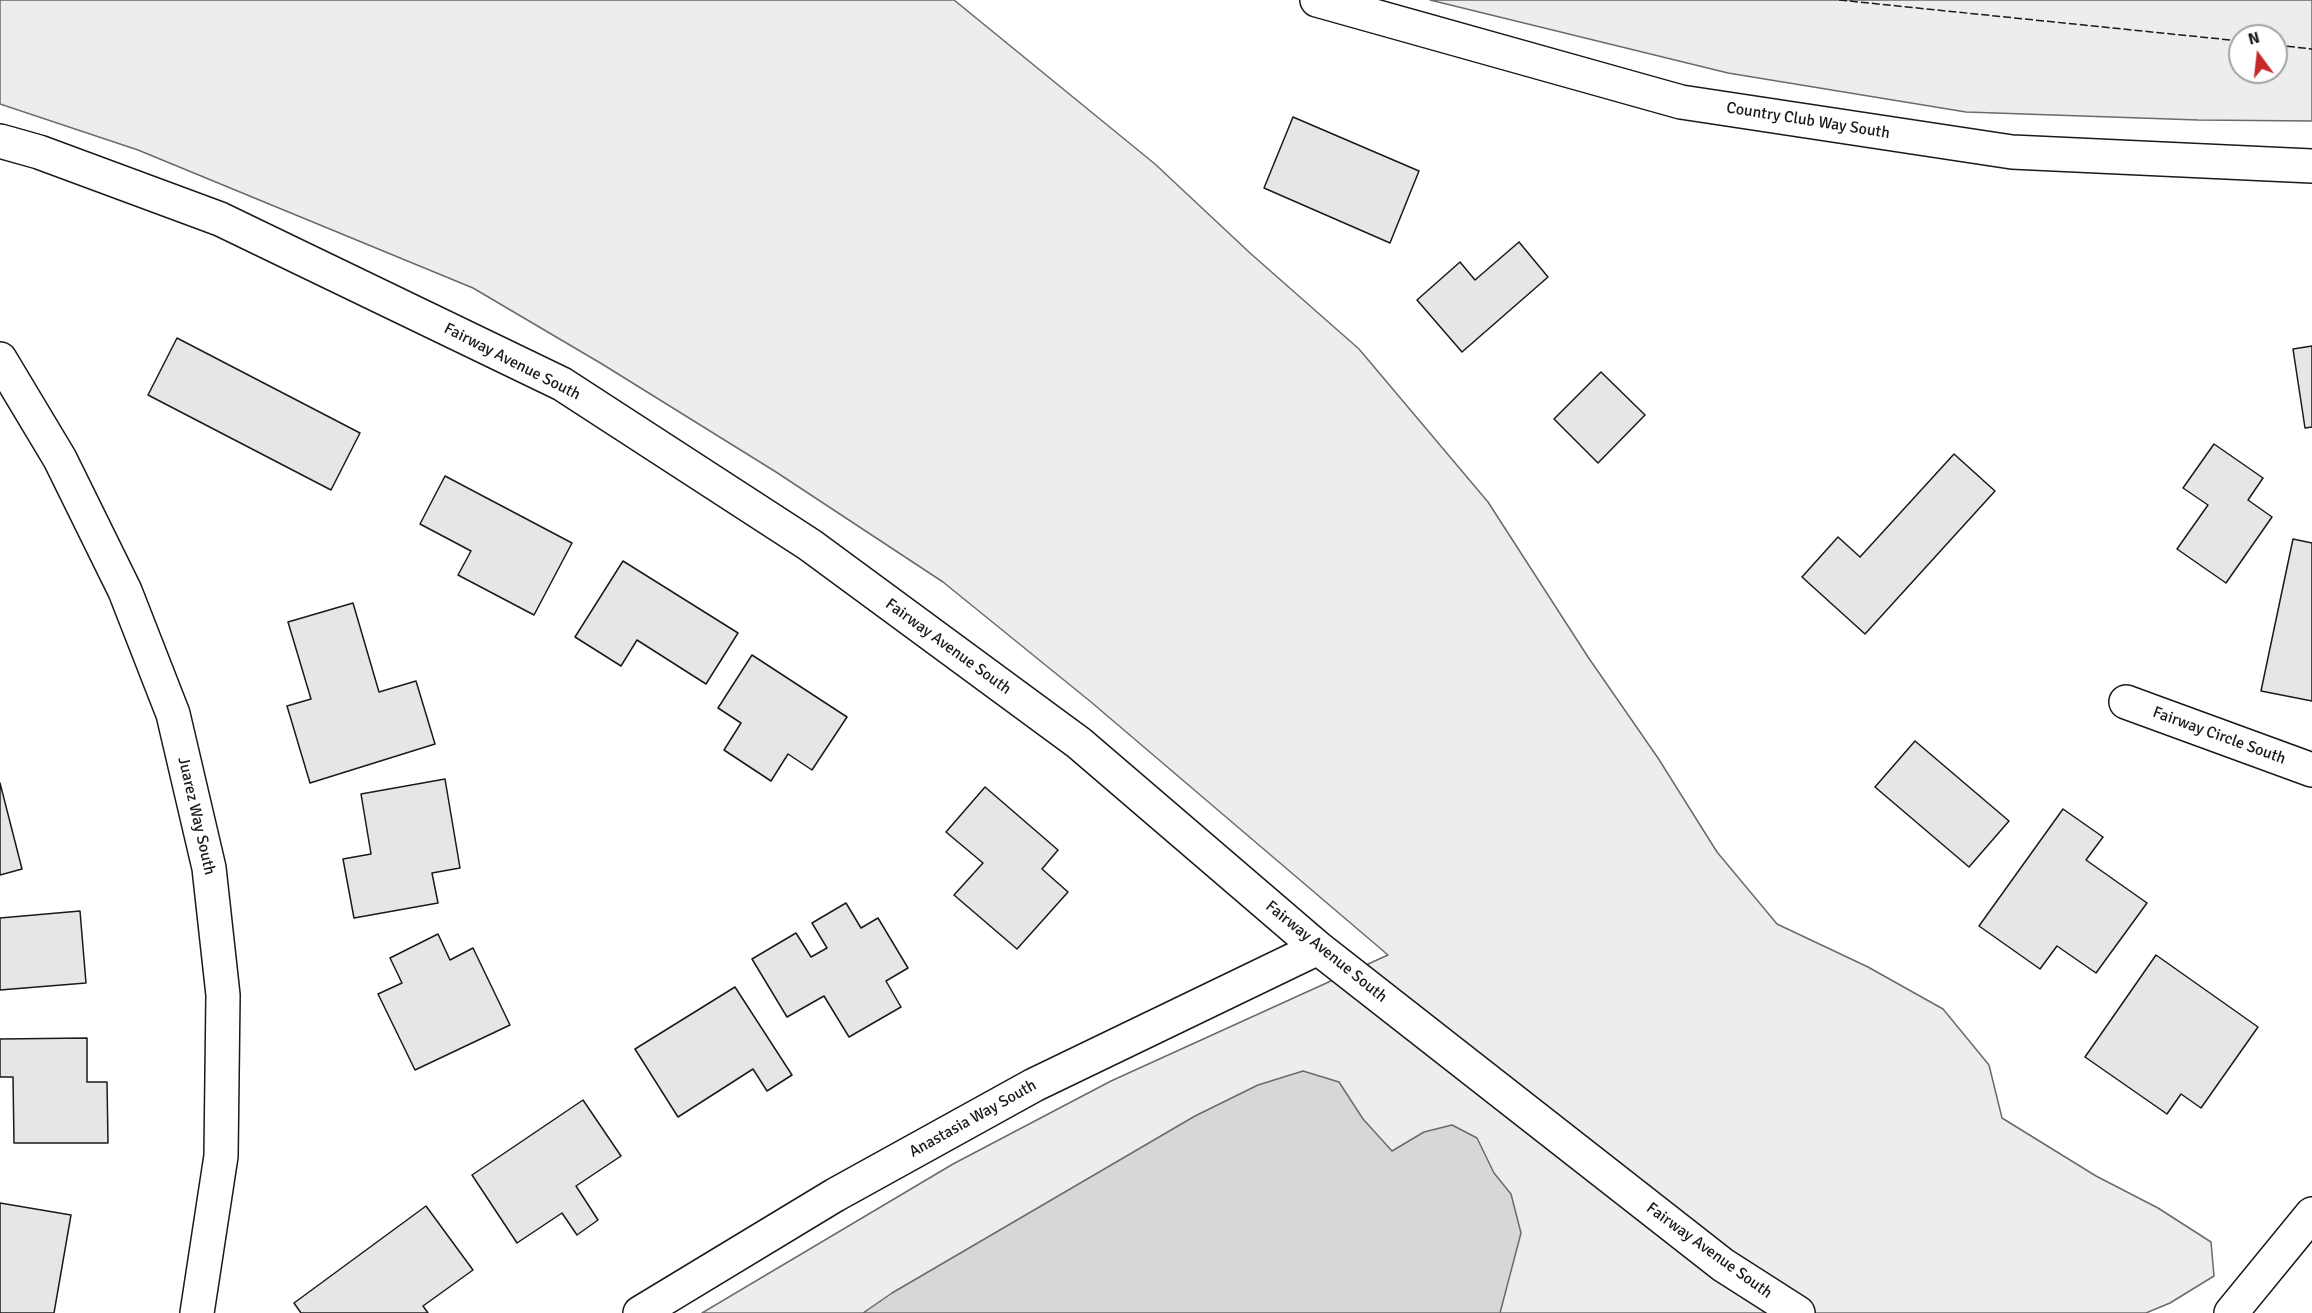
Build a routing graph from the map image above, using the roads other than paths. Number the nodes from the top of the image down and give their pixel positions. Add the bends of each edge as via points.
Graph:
1 (1317, 0) edge
2 (0, 141) edge
3 (2312, 166) edge
4 (0, 359) edge
5 (2126, 702) dead end
6 (2312, 770) edge
7 (1318, 948) junction
8 (2312, 1214) edge
9 (2230, 1308) edge
10 (197, 1313) edge
11 (640, 1313) edge
12 (1798, 1313) edge

1 - 3 street, Country Club Way South via 1681,102 2012,152
2 - 7 street, Fairway Avenue South via 220,219 562,384 810,545 1079,743
4 - 10 street, Juarez Way South via 60,459 125,591 173,714 209,868 223,995 220,1156
5 - 6 street, Fairway Circle South
7 - 11 street, Anastasia Way South via 1034,1085 835,1195
7 - 12 street, Fairway Avenue South via 1723,1265
8 - 9 street

